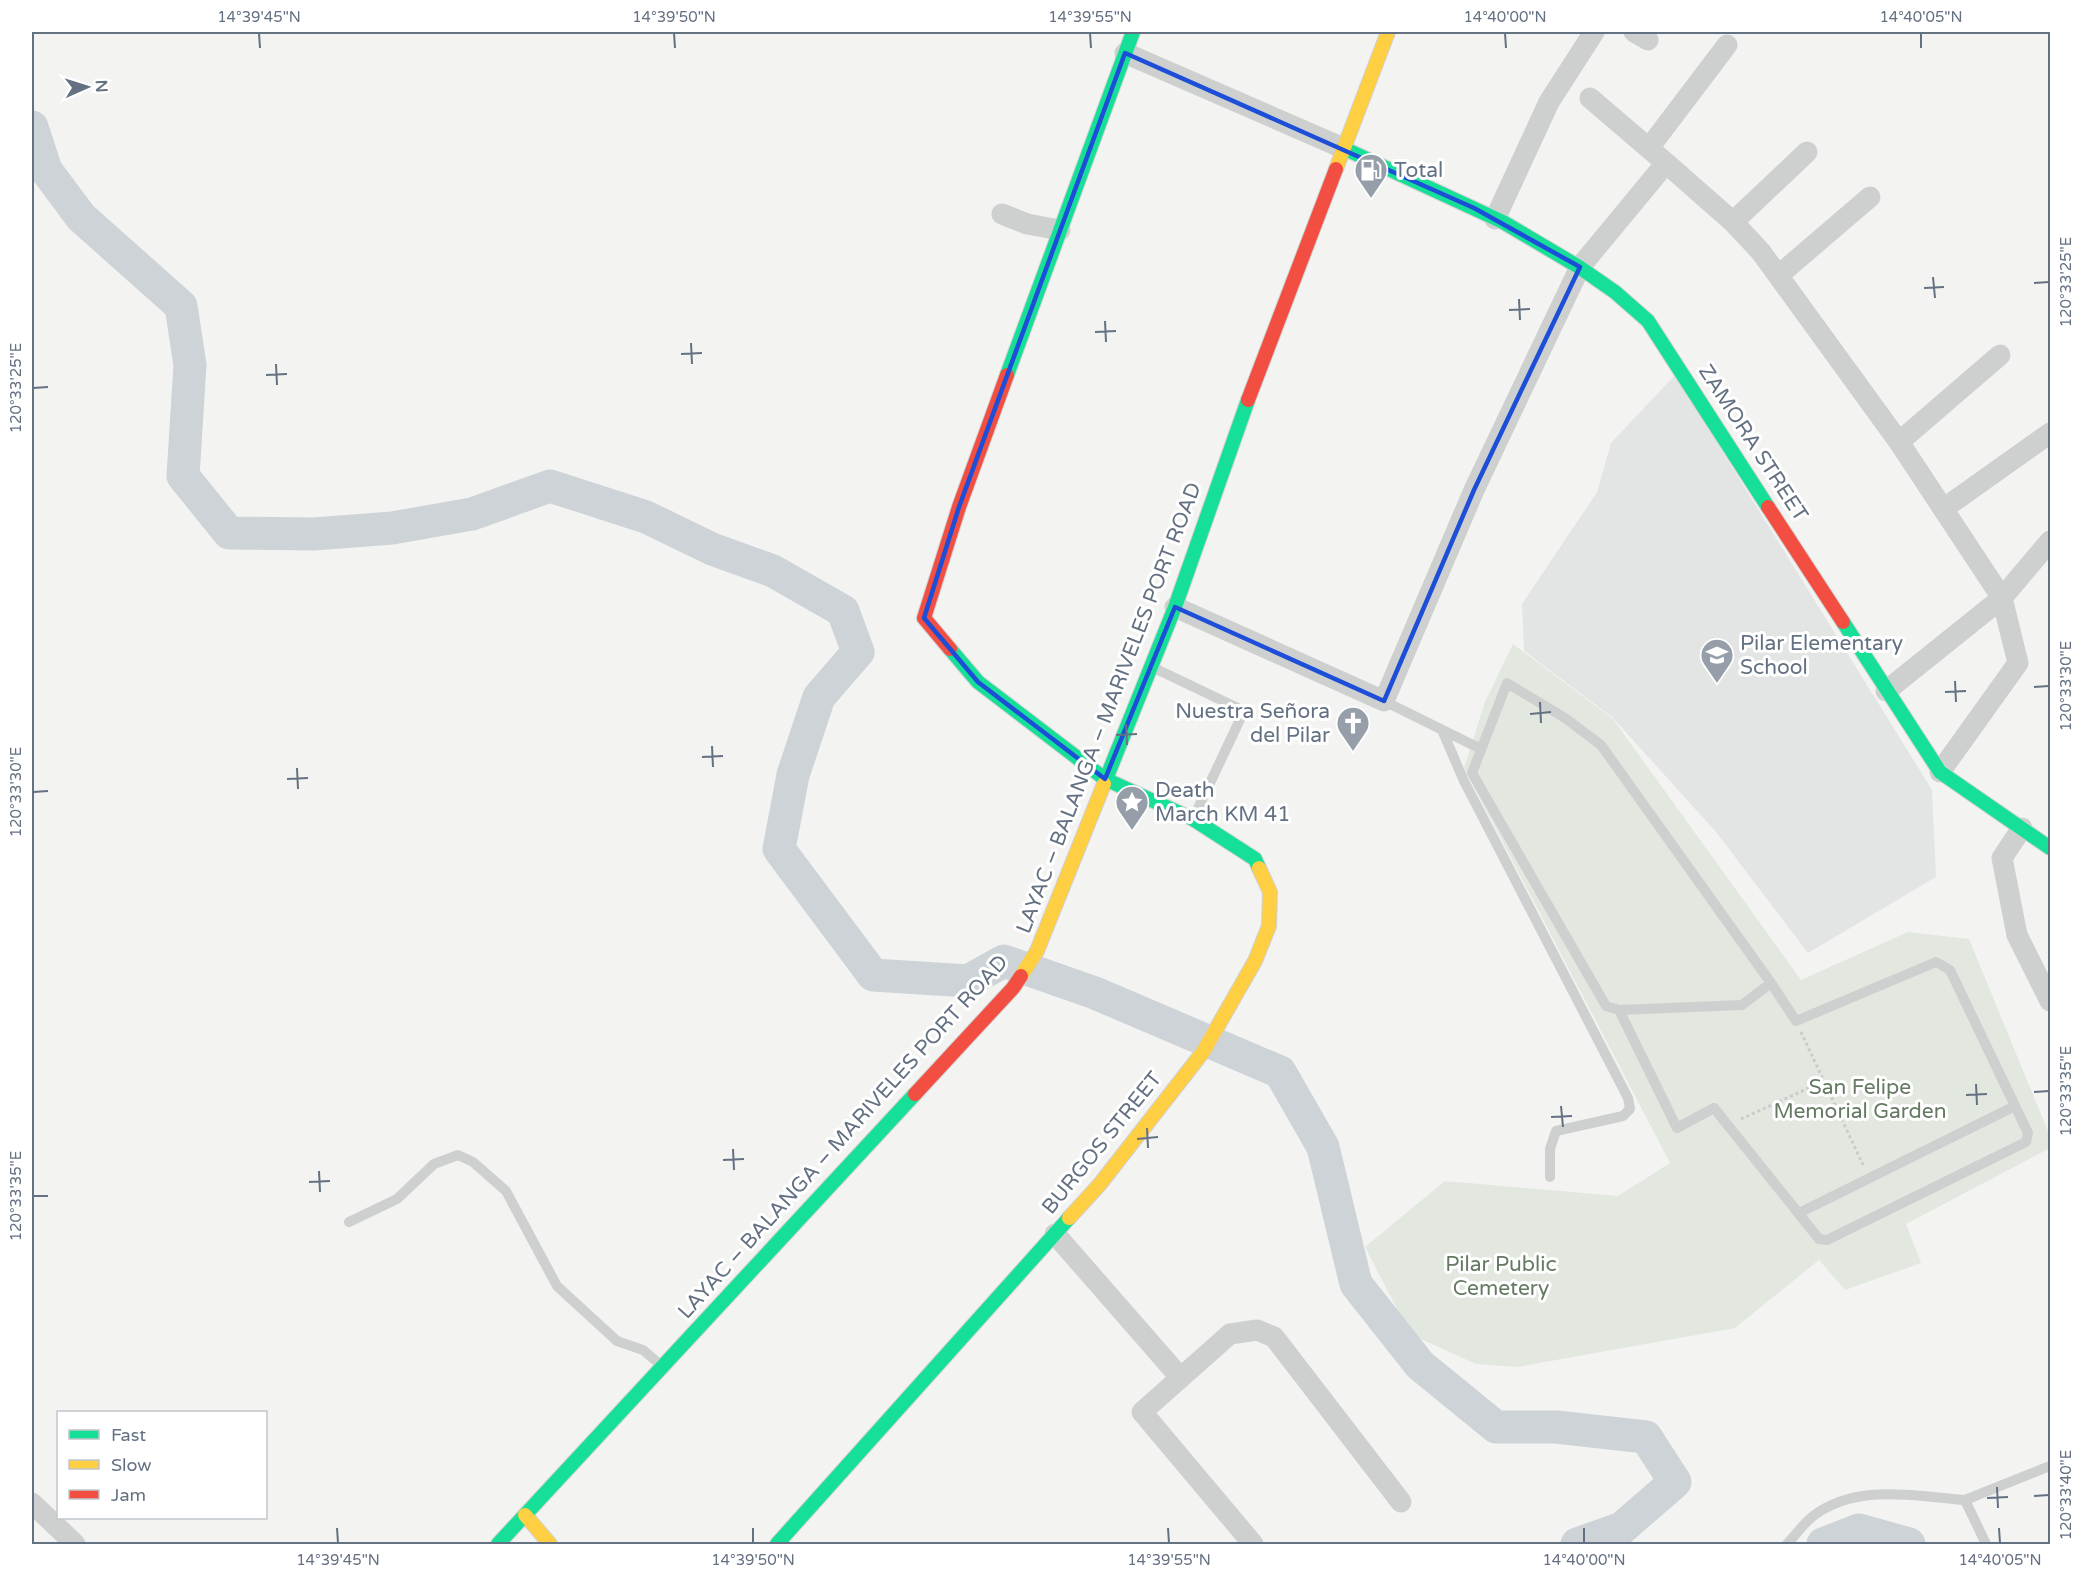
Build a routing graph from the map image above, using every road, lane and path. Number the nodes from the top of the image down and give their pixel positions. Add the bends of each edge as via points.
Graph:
1 (1133, 32) edge
2 (1388, 32) edge
3 (1594, 32) edge
4 (1727, 45) dead end
5 (1125, 53) junction
6 (1590, 98) dead end
7 (1343, 148) junction
8 (1649, 148) junction
9 (1807, 152) dead end
10 (1666, 163) junction
11 (1870, 197) dead end
12 (1002, 214) dead end
13 (1495, 219) junction
14 (1733, 222) junction
15 (1060, 230) junction
16 (1580, 267) junction
17 (1779, 275) junction
18 (2000, 355) dead end
19 (2050, 433) edge
20 (1899, 442) junction
21 (1943, 509) junction
22 (2050, 541) edge
23 (2002, 598) junction
24 (1175, 607) junction
25 (1151, 667) junction
26 (1886, 691) junction
27 (1384, 701) junction
28 (1442, 730) junction
29 (1481, 749) junction
30 (1940, 772) junction
31 (1105, 778) junction
32 (1193, 819) junction
33 (2022, 828) junction
34 (2050, 848) edge
35 (1771, 983) junction
36 (2050, 1001) edge
37 (1606, 1006) junction
38 (1619, 1010) junction
39 (1588, 1019) junction
40 (1796, 1021) junction
41 (1824, 1081) junction
42 (2015, 1106) junction
43 (1728, 1125) junction
44 (1550, 1177) dead end
45 (1870, 1180) junction
46 (1799, 1213) junction
47 (349, 1222) dead end
48 (1055, 1234) junction
49 (662, 1367) junction
50 (1179, 1376) junction
51 (2050, 1466) edge
52 (1965, 1500) junction
53 (1401, 1502) dead end
54 (32, 1503) edge
55 (525, 1515) junction
56 (75, 1545) edge
57 (498, 1545) edge
58 (550, 1545) edge
59 (777, 1545) edge
60 (1253, 1545) edge
61 (1787, 1545) edge
62 (1986, 1545) edge

1 - 5 street
2 - 7 street, LAYAC – BALANGA – MARIVELES PORT ROAD
3 - 13 street via 1549,102
4 - 8 street
5 - 7 street
5 - 15 street
6 - 8 street
7 - 13 street, ZAMORA STREET
7 - 24 street, LAYAC – BALANGA – MARIVELES PORT ROAD via 1254,382
8 - 10 street
9 - 14 street
10 - 14 street
10 - 16 street
11 - 17 street
12 - 15 street
13 - 16 street, ZAMORA STREET
14 - 17 street
15 - 31 street, BURGOS STREET via 959,507 924,618 978,682
16 - 26 street, ZAMORA STREET via 1624,298 1666,346
16 - 27 street via 1474,490
17 - 20 street
18 - 20 street
19 - 21 street
20 - 21 street
21 - 23 street
22 - 23 street
23 - 26 street
23 - 30 street via 2018,663
24 - 25 street, LAYAC – BALANGA – MARIVELES PORT ROAD
24 - 27 street
25 - 31 street, LAYAC – BALANGA – MARIVELES PORT ROAD
25 - 32 lane via 1244,711
26 - 30 street, ZAMORA STREET
27 - 28 lane
28 - 29 lane
28 - 39 lane via 1464,781
29 - 35 lane via 1507,683 1601,745
29 - 37 lane via 1472,773
30 - 33 street, ZAMORA STREET
31 - 32 street, BURGOS STREET
31 - 49 street, LAYAC – BALANGA – MARIVELES PORT ROAD via 1037,951 1013,988
32 - 48 street, BURGOS STREET via 1255,859 1270,892 1269,926 1203,1052 1100,1184
33 - 34 street, ZAMORA STREET
33 - 36 street via 2002,858 2017,934
35 - 38 lane via 1742,1005
35 - 40 lane
37 - 38 lane
37 - 39 lane
38 - 43 lane via 1677,1128 1714,1108
39 - 44 lane via 1630,1109 1623,1116 1556,1131 1550,1149
40 - 41 path
40 - 42 lane via 1936,962 1950,970
41 - 43 path
41 - 45 path
42 - 45 lane
42 - 46 lane via 2028,1133 2026,1142 1827,1240 1819,1239
43 - 46 lane
45 - 46 lane
47 - 49 lane via 397,1199 434,1164 458,1155 473,1162 506,1191 557,1286 617,1341 643,1350
48 - 50 street
48 - 59 street, BURGOS STREET
49 - 55 street, LAYAC – BALANGA – MARIVELES PORT ROAD
50 - 53 street via 1230,1334 1257,1330 1274,1337
50 - 60 street via 1142,1412
51 - 52 lane
52 - 61 lane via 1875,1493 1841,1501 1812,1517
52 - 62 lane
54 - 56 street
55 - 57 street, LAYAC – BALANGA – MARIVELES PORT ROAD
55 - 58 street

